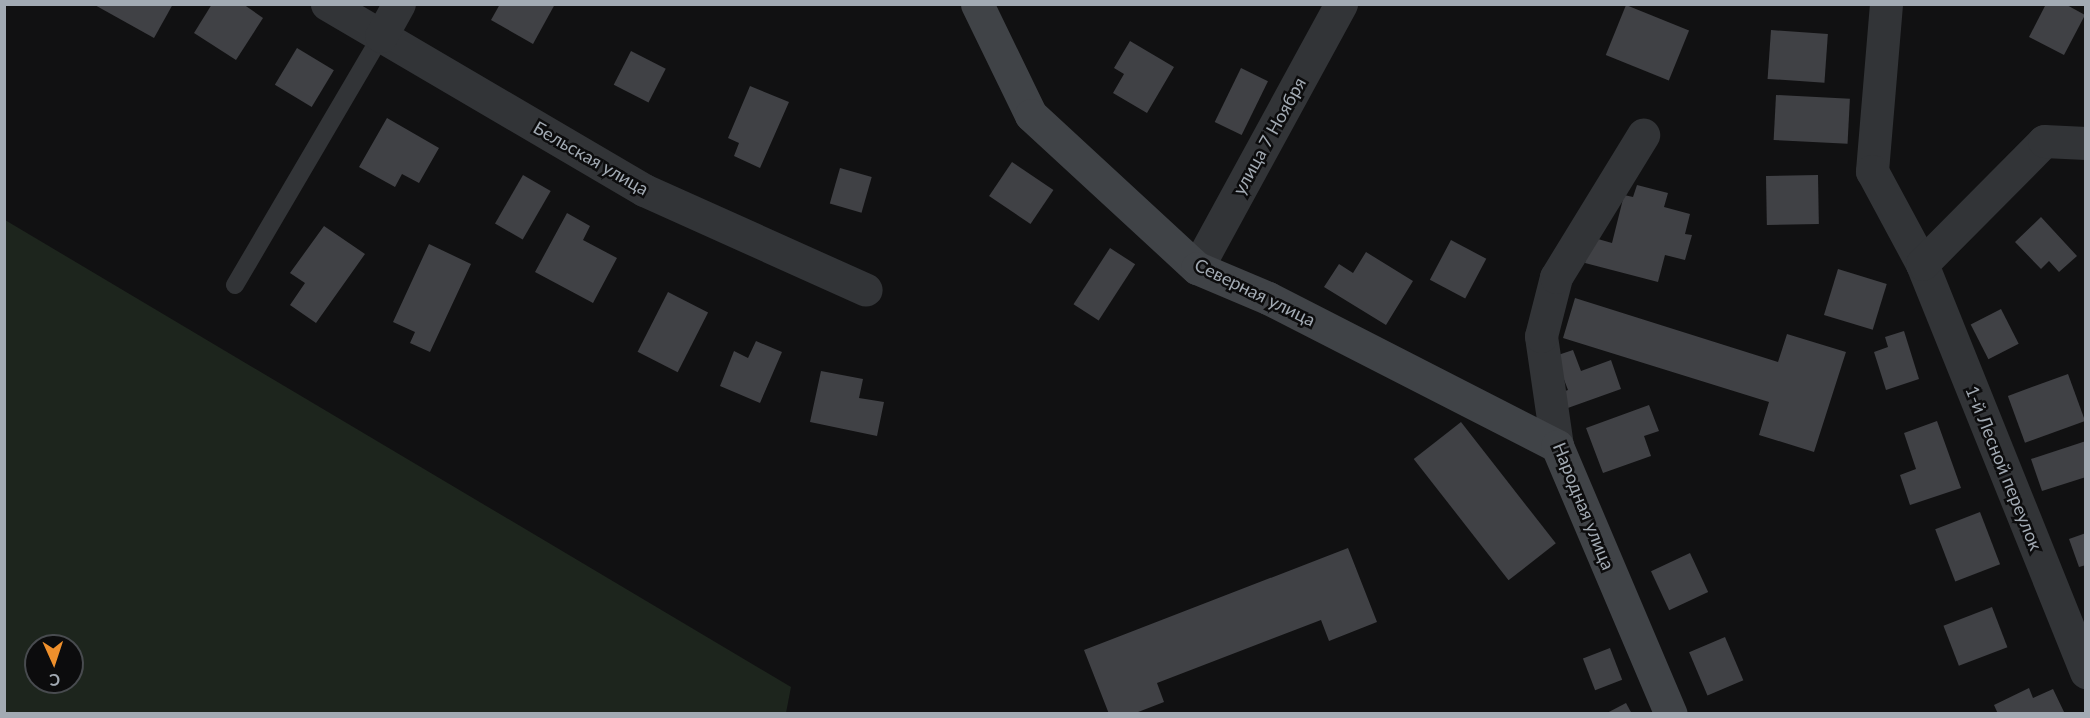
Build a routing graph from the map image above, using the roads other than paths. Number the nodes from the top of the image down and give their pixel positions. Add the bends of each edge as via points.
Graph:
1 (327, 4) edge
2 (399, 4) edge
3 (977, 4) edge
4 (1341, 4) edge
5 (1886, 4) edge
6 (381, 36) junction
7 (1643, 135) dead end
8 (2085, 143) edge
9 (1922, 264) junction
10 (1197, 268) junction
11 (235, 285) dead end
12 (866, 290) dead end
13 (1557, 446) junction
14 (2085, 672) edge
15 (1671, 714) edge

1 - 6 street, Бельская улица
2 - 6 street
3 - 10 street, Северная улица via 1031,115
4 - 10 street, улица 7 Ноября
5 - 9 street, 1-й Лесной переулок via 1872,171
6 - 11 lane
6 - 12 street, Бельская улица via 644,190
7 - 13 street, Народная улица via 1556,277 1541,336
8 - 9 street via 2044,141
9 - 14 street, 1-й Лесной переулок
10 - 13 street, Северная улица via 1268,298
13 - 15 street, Народная улица

